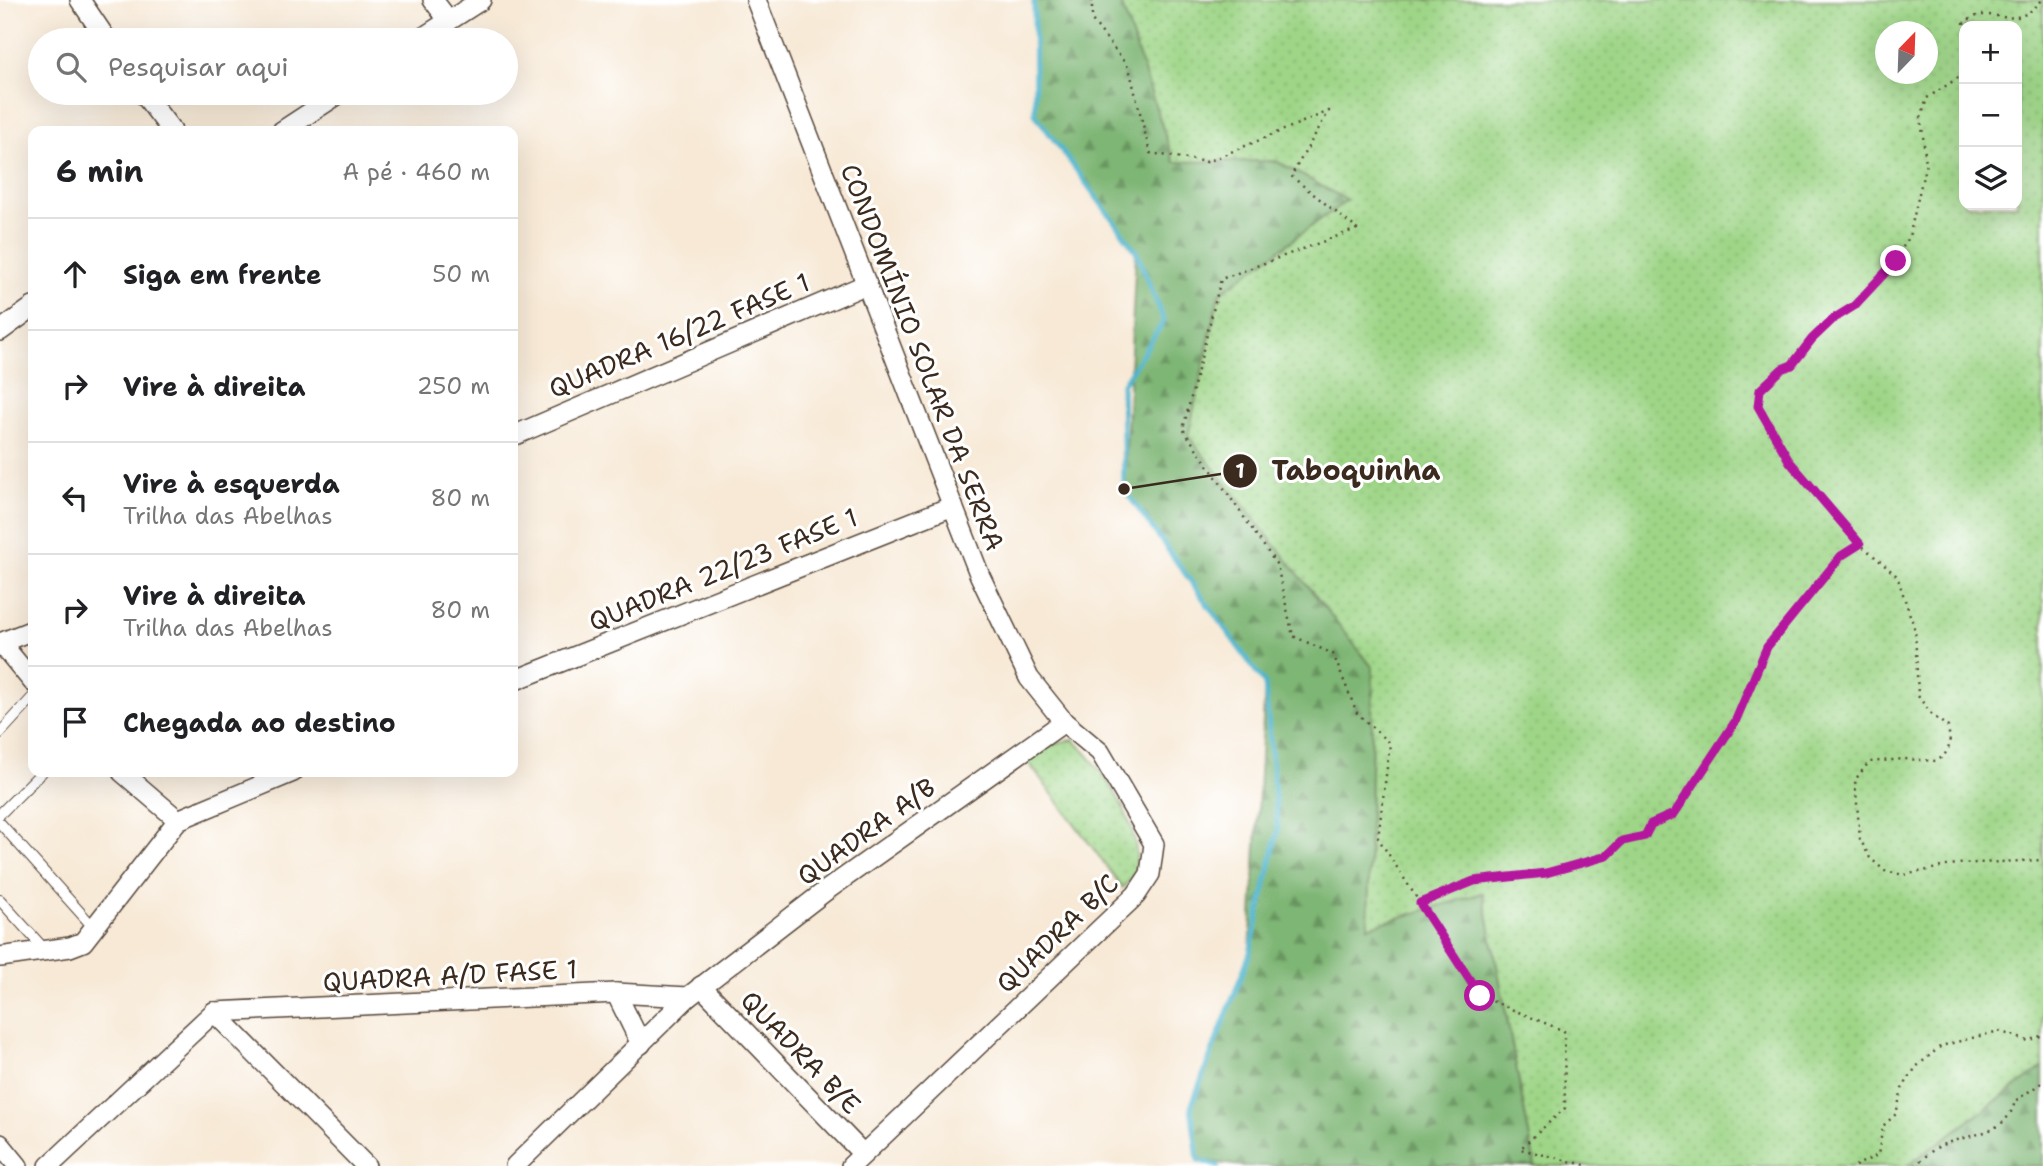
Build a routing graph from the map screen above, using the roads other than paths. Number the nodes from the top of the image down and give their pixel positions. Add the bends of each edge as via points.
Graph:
1 (80, 0) edge
2 (433, 0) edge
3 (481, 0) edge
4 (756, 0) edge
5 (449, 21) junction
6 (99, 28) edge
7 (438, 28) edge
8 (153, 105) edge
9 (322, 105) edge
10 (168, 126) edge
11 (290, 126) edge
12 (867, 284) junction
13 (28, 311) edge
14 (0, 331) edge
15 (518, 434) edge
16 (953, 506) junction
17 (28, 632) edge
18 (0, 643) edge
19 (28, 676) edge
20 (518, 679) edge
21 (28, 702) edge
22 (1064, 722) junction
23 (0, 733) edge
24 (37, 777) edge
25 (128, 777) edge
26 (281, 777) edge
27 (0, 814) edge
28 (178, 820) junction
29 (0, 823) edge
30 (0, 900) edge
31 (95, 929) junction
32 (46, 951) junction
33 (0, 957) edge
34 (694, 992) junction
35 (616, 993) junction
36 (214, 1012) junction
37 (641, 1044) junction
38 (0, 1144) edge
39 (857, 1160) edge
40 (18, 1166) edge
41 (49, 1166) edge
42 (366, 1166) edge
43 (515, 1166) edge

1 - 6 street
2 - 5 street
3 - 5 street
4 - 12 street, CONDOMÍNIO SOLAR DA SERRA
5 - 7 street
8 - 10 street
9 - 11 street
12 - 15 street, QUADRA 16/22 FASE 1
12 - 16 street, CONDOMÍNIO SOLAR DA SERRA
13 - 14 street
16 - 20 street, QUADRA 22/23 FASE 1
16 - 22 street, CONDOMÍNIO SOLAR DA SERRA via 980,576 1029,678
17 - 18 street
18 - 19 street
21 - 23 lane
22 - 34 street, QUADRA A/B via 824,892
22 - 39 street, QUADRA B/C via 1100,752 1127,795 1154,844 1150,874 1136,895
24 - 27 lane
25 - 28 street
26 - 28 street
28 - 31 street
29 - 31 lane
30 - 32 lane
31 - 32 street via 83,942
32 - 33 street
34 - 35 street, QUADRA A/D FASE 1
34 - 37 street, QUADRA A/B
34 - 39 street, QUADRA B/E
35 - 36 street, QUADRA A/D FASE 1
35 - 37 street
36 - 41 street
36 - 42 street
37 - 43 street, QUADRA A/B
38 - 40 street

